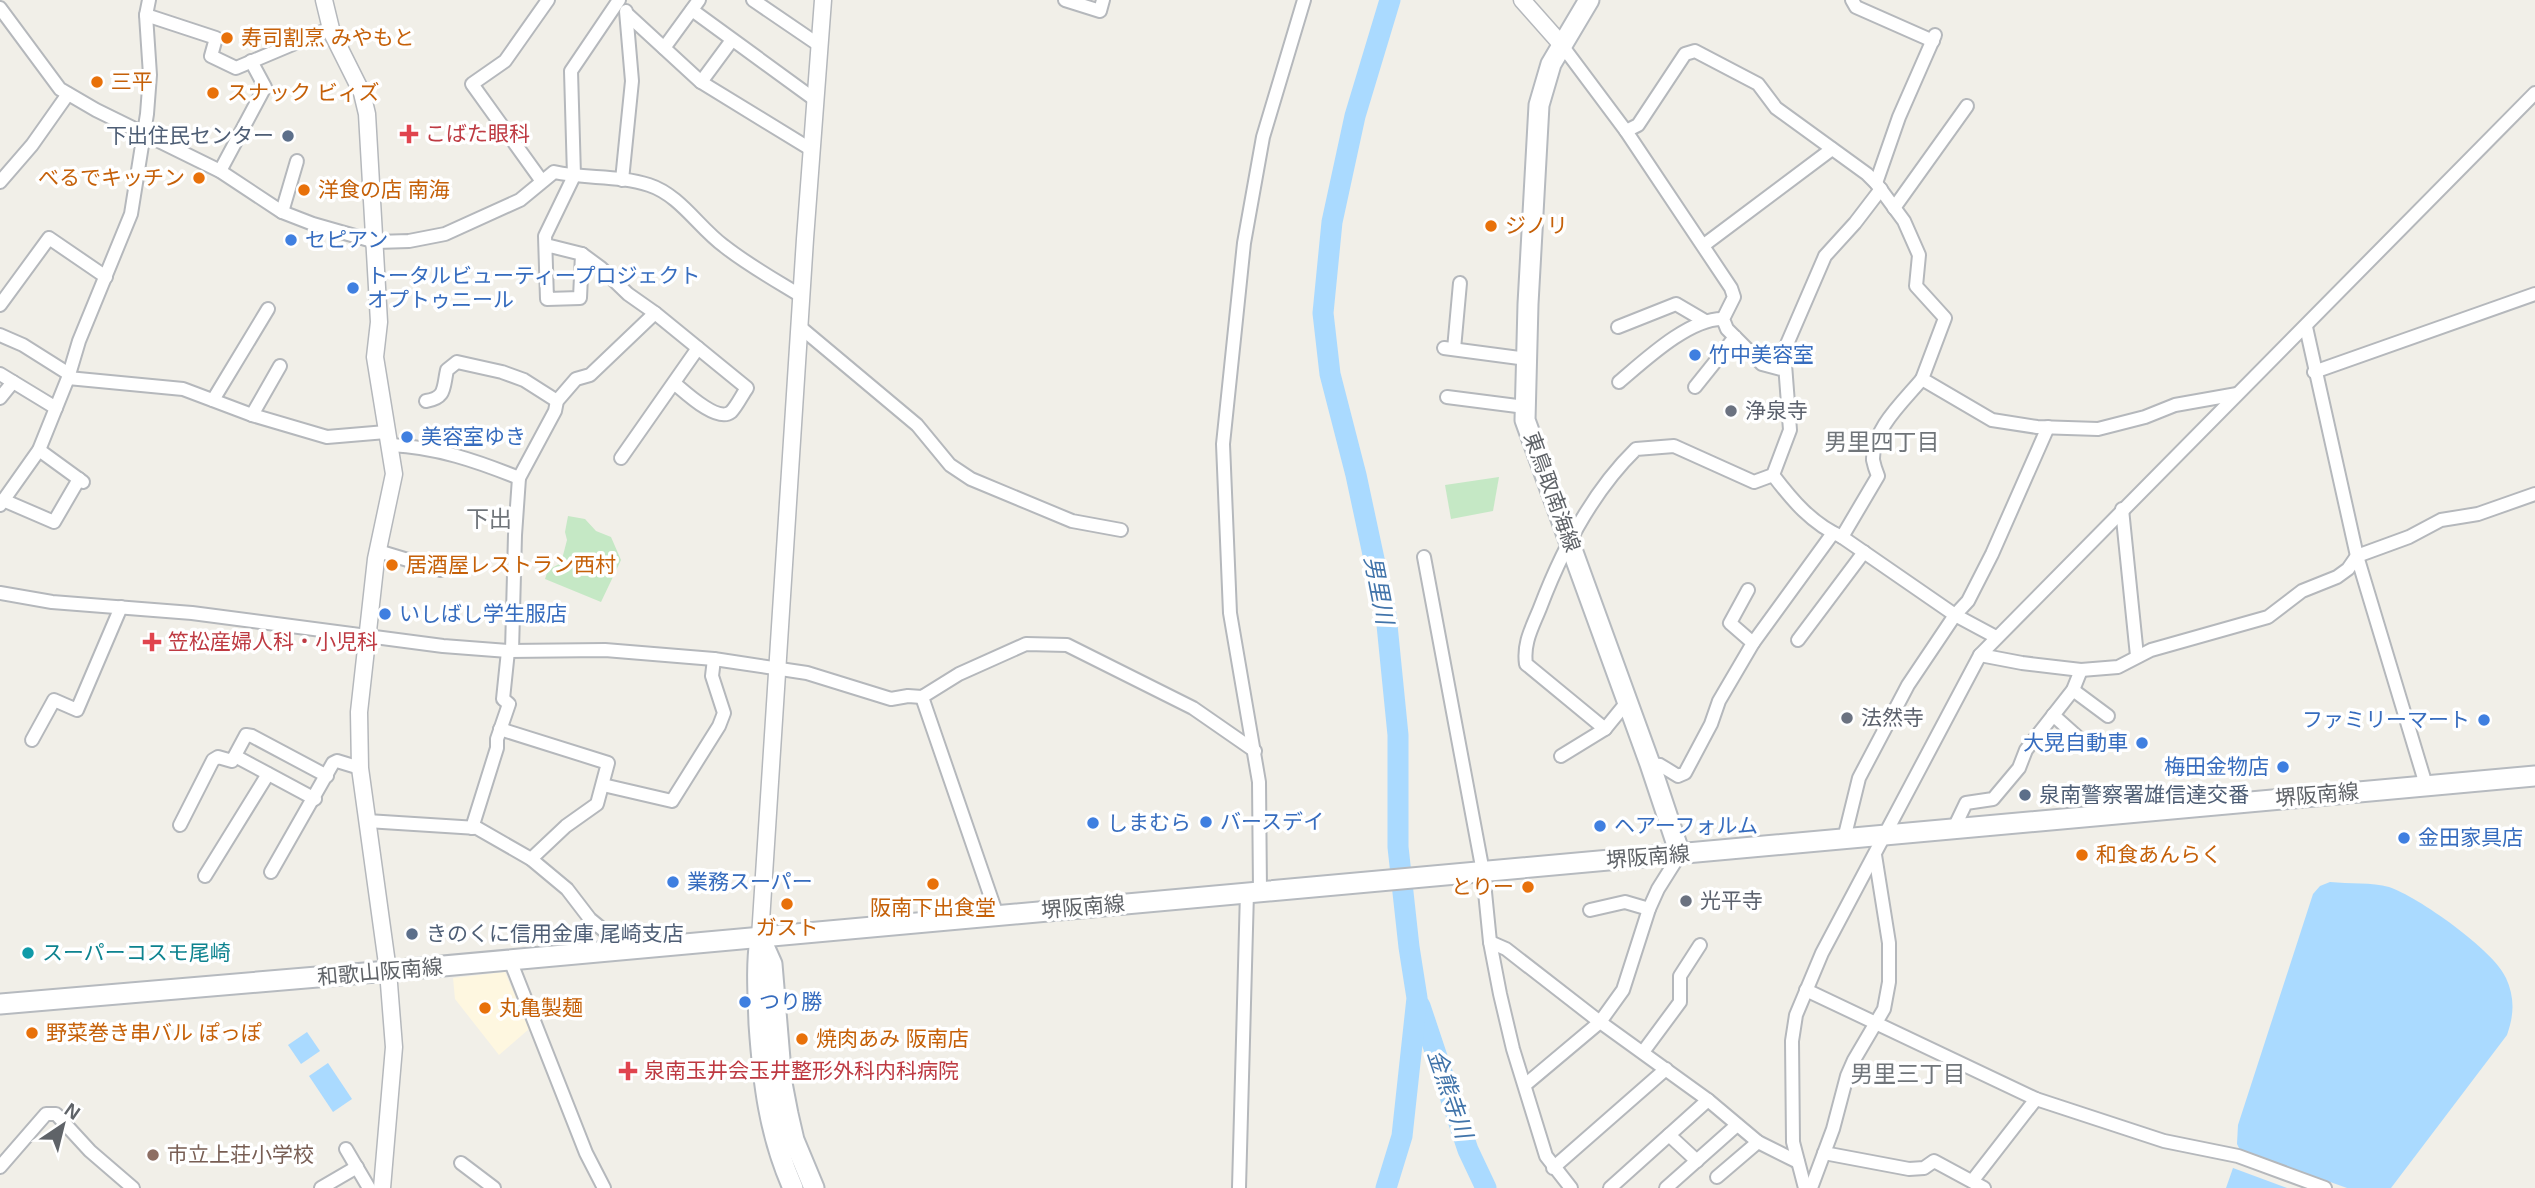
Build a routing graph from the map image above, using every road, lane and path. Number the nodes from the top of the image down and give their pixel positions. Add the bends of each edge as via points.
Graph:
1 (149, 0) edge
2 (324, 0) edge
3 (548, 0) edge
4 (619, 0) edge
5 (625, 0) edge
6 (753, 0) edge
7 (823, 0) edge
8 (1065, 0) edge
9 (1103, 0) edge
10 (1304, 0) edge
11 (1522, 0) edge
12 (1589, 0) edge
13 (1853, 0) edge
14 (696, 5) edge
15 (0, 8) edge
16 (627, 14) junction
17 (146, 15) junction
18 (331, 28) junction
19 (732, 40) junction
20 (1562, 44) junction
21 (819, 45) junction
22 (664, 48) junction
23 (251, 61) junction
24 (701, 82) junction
25 (2535, 93) edge
26 (68, 94) junction
27 (814, 99) junction
28 (1967, 106) dead end
29 (1626, 131) junction
30 (143, 133) junction
31 (1832, 149) junction
32 (812, 150) junction
33 (297, 161) dead end
34 (220, 171) junction
35 (574, 176) junction
36 (541, 180) junction
37 (622, 180) junction
38 (0, 182) edge
39 (1878, 186) junction
40 (1894, 208) junction
41 (282, 212) junction
42 (376, 242) junction
43 (546, 245) junction
44 (1704, 245) junction
45 (582, 254) junction
46 (106, 277) junction
47 (1460, 283) dead end
48 (2535, 294) edge
49 (801, 296) junction
50 (0, 305) edge
51 (268, 309) dead end
52 (655, 313) junction
53 (1723, 319) junction
54 (1705, 321) junction
55 (800, 327) junction
56 (1618, 327) dead end
57 (2305, 327) junction
58 (0, 335) edge
59 (1735, 337) junction
60 (698, 348) junction
61 (1527, 359) junction
62 (280, 366) dead end
63 (1785, 370) junction
64 (2314, 372) junction
65 (0, 374) edge
66 (69, 376) junction
67 (1922, 379) junction
68 (13, 382) junction
69 (1619, 382) dead end
70 (674, 383) junction
71 (1695, 387) dead end
72 (2237, 394) junction
73 (1447, 397) dead end
74 (0, 398) edge
75 (213, 400) junction
76 (426, 401) dead end
77 (557, 401) junction
78 (1525, 407) junction
79 (56, 408) junction
80 (252, 415) junction
81 (2048, 427) junction
82 (388, 438) junction
83 (39, 450) junction
84 (621, 458) dead end
85 (1773, 475) junction
86 (519, 478) junction
87 (2535, 494) edge
88 (1, 503) edge
89 (2122, 509) junction
90 (1121, 530) dead end
91 (1838, 535) junction
92 (1569, 539) junction
93 (377, 551) junction
94 (1864, 552) junction
95 (2357, 556) junction
96 (1424, 557) dead end
97 (441, 570) dead end
98 (1748, 590) dead end
99 (0, 593) edge
100 (121, 607) junction
101 (1955, 615) junction
102 (368, 637) junction
103 (1996, 637) junction
104 (1798, 640) dead end
105 (1753, 643) junction
106 (510, 651) junction
107 (1980, 655) junction
108 (2137, 656) junction
109 (714, 659) junction
110 (779, 667) junction
111 (2081, 670) junction
112 (2073, 690) junction
113 (922, 697) junction
114 (1627, 702) junction
115 (2053, 715) junction
116 (2108, 716) dead end
117 (500, 729) junction
118 (1605, 729) junction
119 (32, 740) dead end
120 (2082, 741) dead end
121 (1255, 751) junction
122 (235, 756) junction
123 (1561, 756) dead end
124 (1650, 764) junction
125 (360, 768) junction
126 (268, 774) junction
127 (327, 776) junction
128 (2535, 776) edge
129 (603, 785) junction
130 (2426, 785) junction
131 (315, 799) junction
132 (367, 821) junction
133 (180, 825) dead end
134 (472, 828) junction
135 (1954, 828) junction
136 (1886, 834) junction
137 (1844, 839) junction
138 (1680, 854) junction
139 (1875, 855) junction
140 (531, 859) junction
141 (271, 872) dead end
142 (1476, 872) junction
143 (205, 876) dead end
144 (1259, 891) junction
145 (1590, 909) dead end
146 (1649, 909) junction
147 (997, 915) junction
148 (761, 937) junction
149 (1490, 942) junction
150 (1700, 945) dead end
151 (626, 949) junction
152 (510, 960) junction
153 (388, 971) junction
154 (1806, 990) junction
155 (0, 1004) edge
156 (1600, 1022) junction
157 (1877, 1023) junction
158 (1643, 1052) junction
159 (1666, 1069) junction
160 (1525, 1086) junction
161 (2036, 1099) junction
162 (1708, 1100) junction
163 (1737, 1125) junction
164 (1669, 1135) junction
165 (1758, 1142) junction
166 (346, 1149) dead end
167 (1824, 1153) junction
168 (1697, 1161) junction
169 (1798, 1162) junction
170 (461, 1163) dead end
171 (0, 1167) edge
172 (357, 1167) junction
173 (1553, 1168) junction
174 (1717, 1177) dead end
175 (813, 1183) edge
176 (1978, 1184) edge
177 (133, 1188) edge
178 (321, 1188) edge
179 (369, 1188) edge
180 (382, 1188) edge
181 (494, 1188) edge
182 (604, 1188) edge
183 (793, 1188) edge
184 (1239, 1188) edge
185 (1570, 1188) edge
186 (1610, 1188) edge
187 (1666, 1188) edge
188 (1805, 1188) edge
189 (1811, 1188) edge
190 (2325, 1188) edge

1 - 17 street
2 - 18 street
3 - 36 street via 505,61 472,84
4 - 35 street via 571,71
5 - 16 street
6 - 21 street
7 - 21 street
8 - 9 street via 1100,11
10 - 121 street via 1258,163 1244,243 1223,444 1230,613
11 - 20 street
12 - 20 main road, 東鳥取南海線
13 - 39 street via 1856,7 1934,38 1899,117
14 - 19 street
14 - 22 street
15 - 26 street
16 - 22 street
16 - 37 street via 632,81
17 - 23 street via 216,38 211,56 236,68
17 - 30 street via 150,75
18 - 23 street
18 - 42 street via 367,114
19 - 24 street
19 - 27 street
20 - 29 street
20 - 61 main road, 東鳥取南海線 via 1539,105
21 - 27 street
22 - 24 street
23 - 34 street via 265,87
24 - 32 street
25 - 57 street
26 - 30 street
26 - 38 street
27 - 32 street
28 - 40 street
29 - 31 street via 1637,125 1685,54 1695,51 1758,84 1776,108
29 - 44 street
30 - 34 street
30 - 46 street via 131,214
31 - 39 street
31 - 44 street
32 - 49 street
33 - 41 street
34 - 41 street
35 - 36 street via 554,172
35 - 37 street
35 - 43 street via 545,236
36 - 42 street via 520,200 445,234
37 - 49 street via 651,186 677,203 723,246
39 - 40 street
39 - 63 street via 1856,223 1825,256 1784,351
40 - 67 street via 1919,255 1916,286 1945,318
41 - 42 street
42 - 82 street via 379,323 375,357
43 - 45 street
43 - 45 street via 547,299 580,298
44 - 53 street via 1734,297
45 - 52 street
46 - 50 street via 49,238
46 - 66 street
47 - 61 street via 1449,348
48 - 64 street
49 - 55 street
51 - 75 street
52 - 60 street
52 - 77 street via 590,374 576,379
53 - 54 street
53 - 59 street
54 - 56 street via 1676,304
54 - 69 street via 1662,346
55 - 90 street via 917,425 950,465 971,479 1072,521
55 - 110 street
57 - 64 street
57 - 72 street
58 - 66 street
59 - 63 street via 1762,365
59 - 71 street
60 - 70 street
60 - 70 street via 747,388 730,412 716,415
61 - 78 main road, 東鳥取南海線
62 - 80 street
63 - 85 street via 1790,430
64 - 95 street
65 - 68 street
66 - 75 street via 168,386
66 - 79 street
67 - 81 street via 1992,420
67 - 91 street via 1885,424 1875,446 1878,476
68 - 74 street
68 - 79 street
70 - 84 street
72 - 81 street via 2175,405 2098,429
72 - 89 street
73 - 78 street
75 - 80 street
76 - 77 street via 442,394 447,370 457,362 524,380
77 - 86 street
78 - 92 main road, 東鳥取南海線 via 1527,428
79 - 83 street
80 - 82 street via 327,436
81 - 101 street via 1992,554 1968,601
82 - 86 street via 476,461
82 - 93 street via 394,474
83 - 88 street
83 - 88 street via 81,481 54,522
85 - 91 street via 1797,507
85 - 92 street via 1754,482 1674,446 1636,449 1614,471
86 - 106 street
87 - 95 street via 2478,514 2441,520
89 - 103 street
89 - 108 street
91 - 94 street
91 - 105 street
92 - 114 main road, 東鳥取南海線
92 - 118 street via 1524,649 1526,664
93 - 97 street
93 - 102 street
94 - 101 street
94 - 104 street
95 - 108 street via 2337,577 2302,591 2268,617
95 - 130 street
96 - 142 street
98 - 105 street via 1730,623
99 - 100 street
100 - 102 street
100 - 119 street via 77,710 54,700
101 - 103 street
101 - 137 street via 1908,685 1859,778
102 - 106 street
102 - 125 street via 359,712
103 - 107 street
105 - 124 street via 1685,773 1678,776
106 - 109 street via 605,650
106 - 117 street via 503,699 509,704
107 - 111 street
107 - 136 street
108 - 111 street via 2118,667
109 - 110 street
109 - 129 street via 712,676 724,713 672,801
110 - 113 street via 891,699
110 - 148 street
111 - 112 street
112 - 115 street
112 - 116 street
113 - 121 street via 959,674 1026,644 1067,645 1194,708
113 - 147 street
114 - 118 street
114 - 124 main road, 東鳥取南海線
115 - 120 street
115 - 135 street via 1993,799 1966,803
117 - 129 street via 608,763
117 - 134 street
118 - 123 street
121 - 144 street
122 - 126 street
122 - 127 street via 249,735
122 - 133 street via 232,761 214,758
124 - 138 main road, 東鳥取南海線
125 - 127 street via 335,761
125 - 132 street
126 - 131 street
126 - 143 street
127 - 131 street
128 - 130 main road, 堺阪南線
129 - 140 street via 597,804
130 - 135 main road, 堺阪南線
131 - 141 street
132 - 134 street
132 - 153 street
134 - 140 street
135 - 136 main road, 堺阪南線
136 - 137 main road, 堺阪南線
136 - 139 street
137 - 138 main road, 堺阪南線
138 - 142 main road, 堺阪南線
138 - 146 street
139 - 154 street
139 - 157 street via 1889,943 1889,982
140 - 151 street
142 - 144 main road, 堺阪南線
142 - 149 street
144 - 147 main road, 堺阪南線
144 - 184 street
145 - 146 street via 1625,902
146 - 156 street via 1623,990
147 - 148 main road, 堺阪南線
148 - 151 main road, 和歌山阪南線
148 - 175 main road via 772,964 788,1114
148 - 183 main road via 756,965 763,1083 775,1143
149 - 156 street via 1506,949
149 - 160 street
150 - 158 street via 1680,976 1680,1002
151 - 152 main road, 和歌山阪南線
152 - 153 main road, 和歌山阪南線
152 - 182 street
153 - 155 main road, 和歌山阪南線
153 - 180 street via 394,1047
154 - 157 street
154 - 169 street via 1792,1041 1793,1142
156 - 158 street
156 - 160 street
157 - 161 street
157 - 167 street via 1847,1076
158 - 159 street
159 - 162 street
159 - 173 street
160 - 173 street
161 - 176 street
161 - 190 street via 2164,1141 2238,1156
162 - 163 street
162 - 164 street
163 - 165 street
163 - 168 street
164 - 168 street
164 - 186 street
165 - 169 street
165 - 174 street
166 - 172 street
167 - 176 street via 1909,1169 1924,1168 1934,1161
167 - 189 street
168 - 187 street
169 - 188 street
170 - 181 street
171 - 177 street via 46,1114 56,1114
172 - 178 street
172 - 179 street
173 - 185 street

